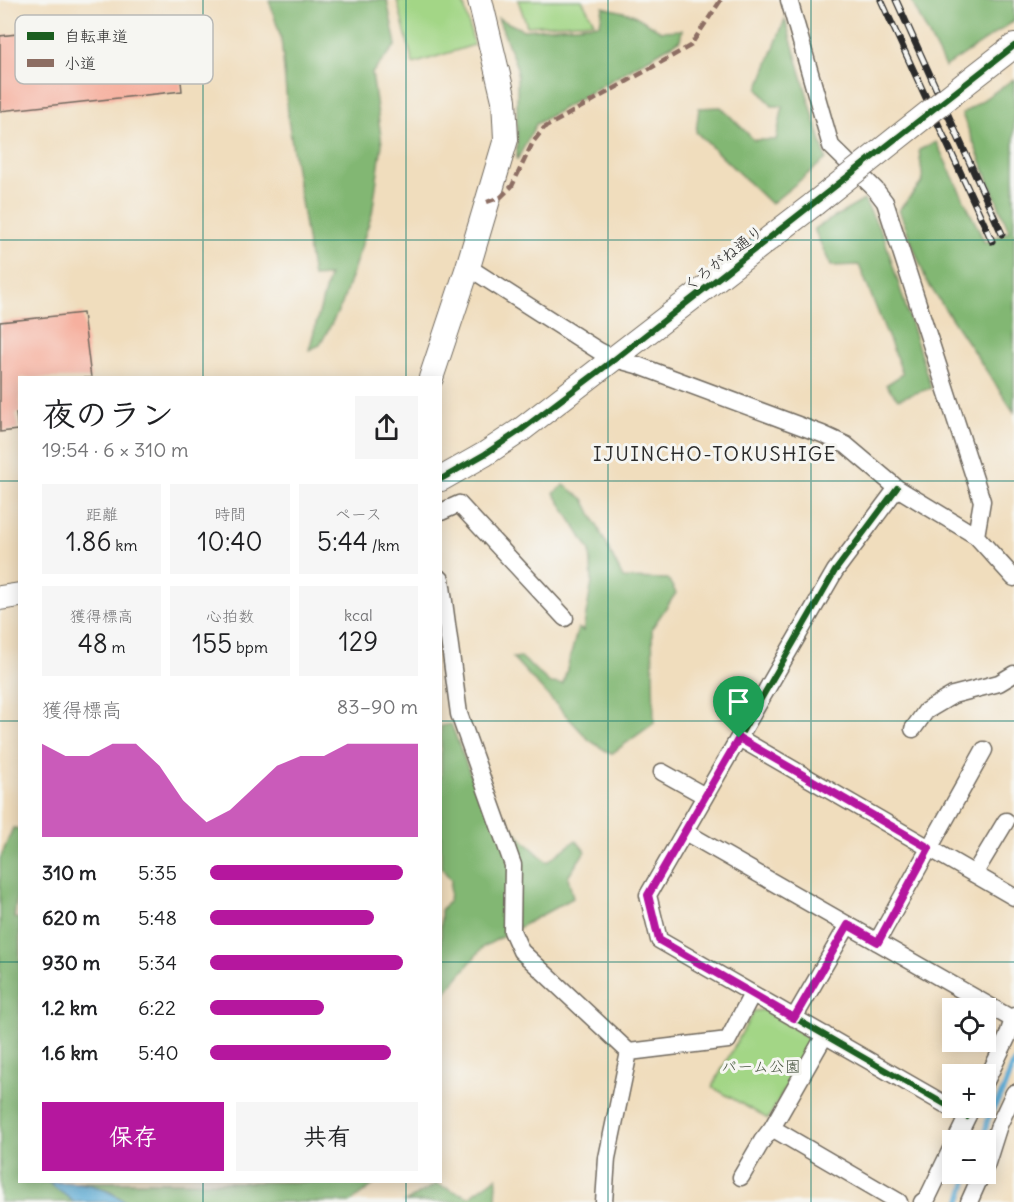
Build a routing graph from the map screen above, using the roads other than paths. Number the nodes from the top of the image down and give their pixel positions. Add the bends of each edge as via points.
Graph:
1 (480, 0) edge
2 (789, 0) edge
3 (1014, 46) edge
4 (468, 267) junction
5 (615, 359) junction
6 (432, 376) edge
7 (442, 478) edge
8 (897, 488) junction
9 (442, 512) edge
10 (976, 536) junction
11 (1014, 578) edge
12 (442, 586) edge
13 (18, 595) edge
14 (0, 598) edge
15 (565, 618) dead end
16 (1014, 674) edge
17 (913, 729) dead end
18 (739, 738) junction
19 (984, 750) dead end
20 (662, 772) dead end
21 (705, 796) junction
22 (1006, 821) dead end
23 (685, 832) junction
24 (929, 848) junction
25 (974, 874) junction
26 (1014, 897) edge
27 (848, 925) junction
28 (878, 942) junction
29 (752, 994) junction
30 (794, 1018) junction
31 (1014, 1018) edge
32 (825, 1035) junction
33 (629, 1052) junction
34 (994, 1064) edge
35 (1014, 1093) edge
36 (942, 1097) edge
37 (772, 1128) junction
38 (996, 1134) edge
39 (942, 1168) edge
40 (741, 1177) dead end
41 (977, 1184) edge
42 (604, 1202) edge
43 (899, 1202) edge
44 (922, 1202) edge
45 (969, 1202) edge

1 - 4 street via 504,100 506,139
2 - 10 street via 831,146 885,202 982,501
3 - 5 street, くろがね通り, bridge
4 - 5 street
4 - 6 street
5 - 7 street, くろがね通り via 521,430
5 - 8 street via 846,445
8 - 10 street
8 - 18 street via 835,570
9 - 15 street via 459,504
10 - 11 street
12 - 33 street via 459,714 513,865 512,931 521,951
13 - 14 street
16 - 17 street via 999,683 953,694 926,711
18 - 21 street
18 - 24 street
19 - 24 street
20 - 21 street
21 - 23 street
22 - 25 street
23 - 27 street
23 - 29 street via 648,895 659,940
24 - 25 street
24 - 28 street
25 - 26 street
27 - 28 street
27 - 30 street
28 - 31 street
29 - 30 street
29 - 33 street via 728,1040
30 - 32 street
31 - 34 street
32 - 36 street
32 - 37 street
33 - 42 street via 608,1158
35 - 38 street
37 - 40 street
37 - 43 street
39 - 44 street
41 - 45 street

